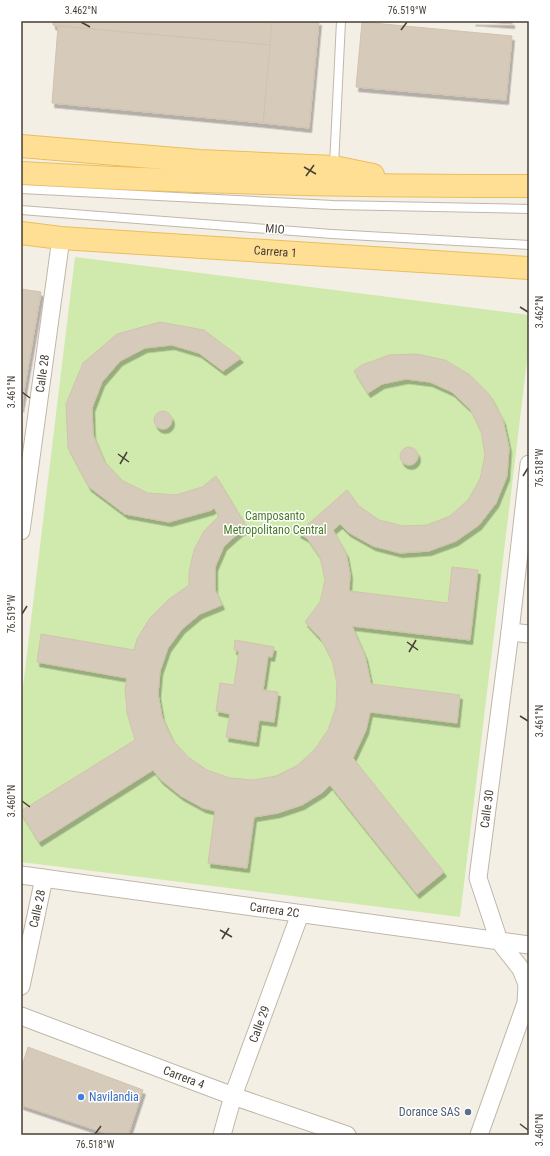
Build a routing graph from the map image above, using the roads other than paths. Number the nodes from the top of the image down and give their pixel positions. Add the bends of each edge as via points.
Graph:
1 (341, 21) edge
2 (21, 146) edge
3 (334, 167) junction
4 (21, 173) edge
5 (428, 186) junction
6 (529, 186) edge
7 (21, 189) edge
8 (529, 209) edge
9 (21, 210) edge
10 (21, 233) edge
11 (61, 238) junction
12 (21, 244) edge
13 (529, 245) edge
14 (529, 268) edge
15 (528, 474) edge
16 (21, 532) edge
17 (510, 632) junction
18 (529, 634) edge
19 (21, 875) edge
20 (44, 878) junction
21 (300, 914) junction
22 (499, 942) junction
23 (529, 945) edge
24 (21, 986) edge
25 (21, 1016) edge
26 (233, 1096) junction
27 (222, 1135) edge
28 (348, 1135) edge
29 (479, 1135) edge

1 - 3 lane
2 - 3 main road via 200,161
3 - 5 main road
4 - 5 main road via 333,185
5 - 6 main road
7 - 8 lane via 333,205
9 - 13 lane, MIO via 325,233
10 - 11 main road, Carrera 1
11 - 12 main road
11 - 14 main road, Carrera 1
11 - 16 street, Calle 28
15 - 17 street, Calle 30
17 - 18 street
17 - 22 street, Calle 30 via 478,878
19 - 20 street, Carrera 2C
20 - 21 street, Carrera 2C
20 - 24 street, Calle 28
21 - 22 street, Carrera 2C
21 - 26 street, Calle 29
22 - 23 street, Carrera 2C
22 - 29 street, Calle 30 via 521,969 527,984 526,1003
25 - 26 street, Carrera 4
26 - 27 street, Calle 29
26 - 28 street, Carrera 4

